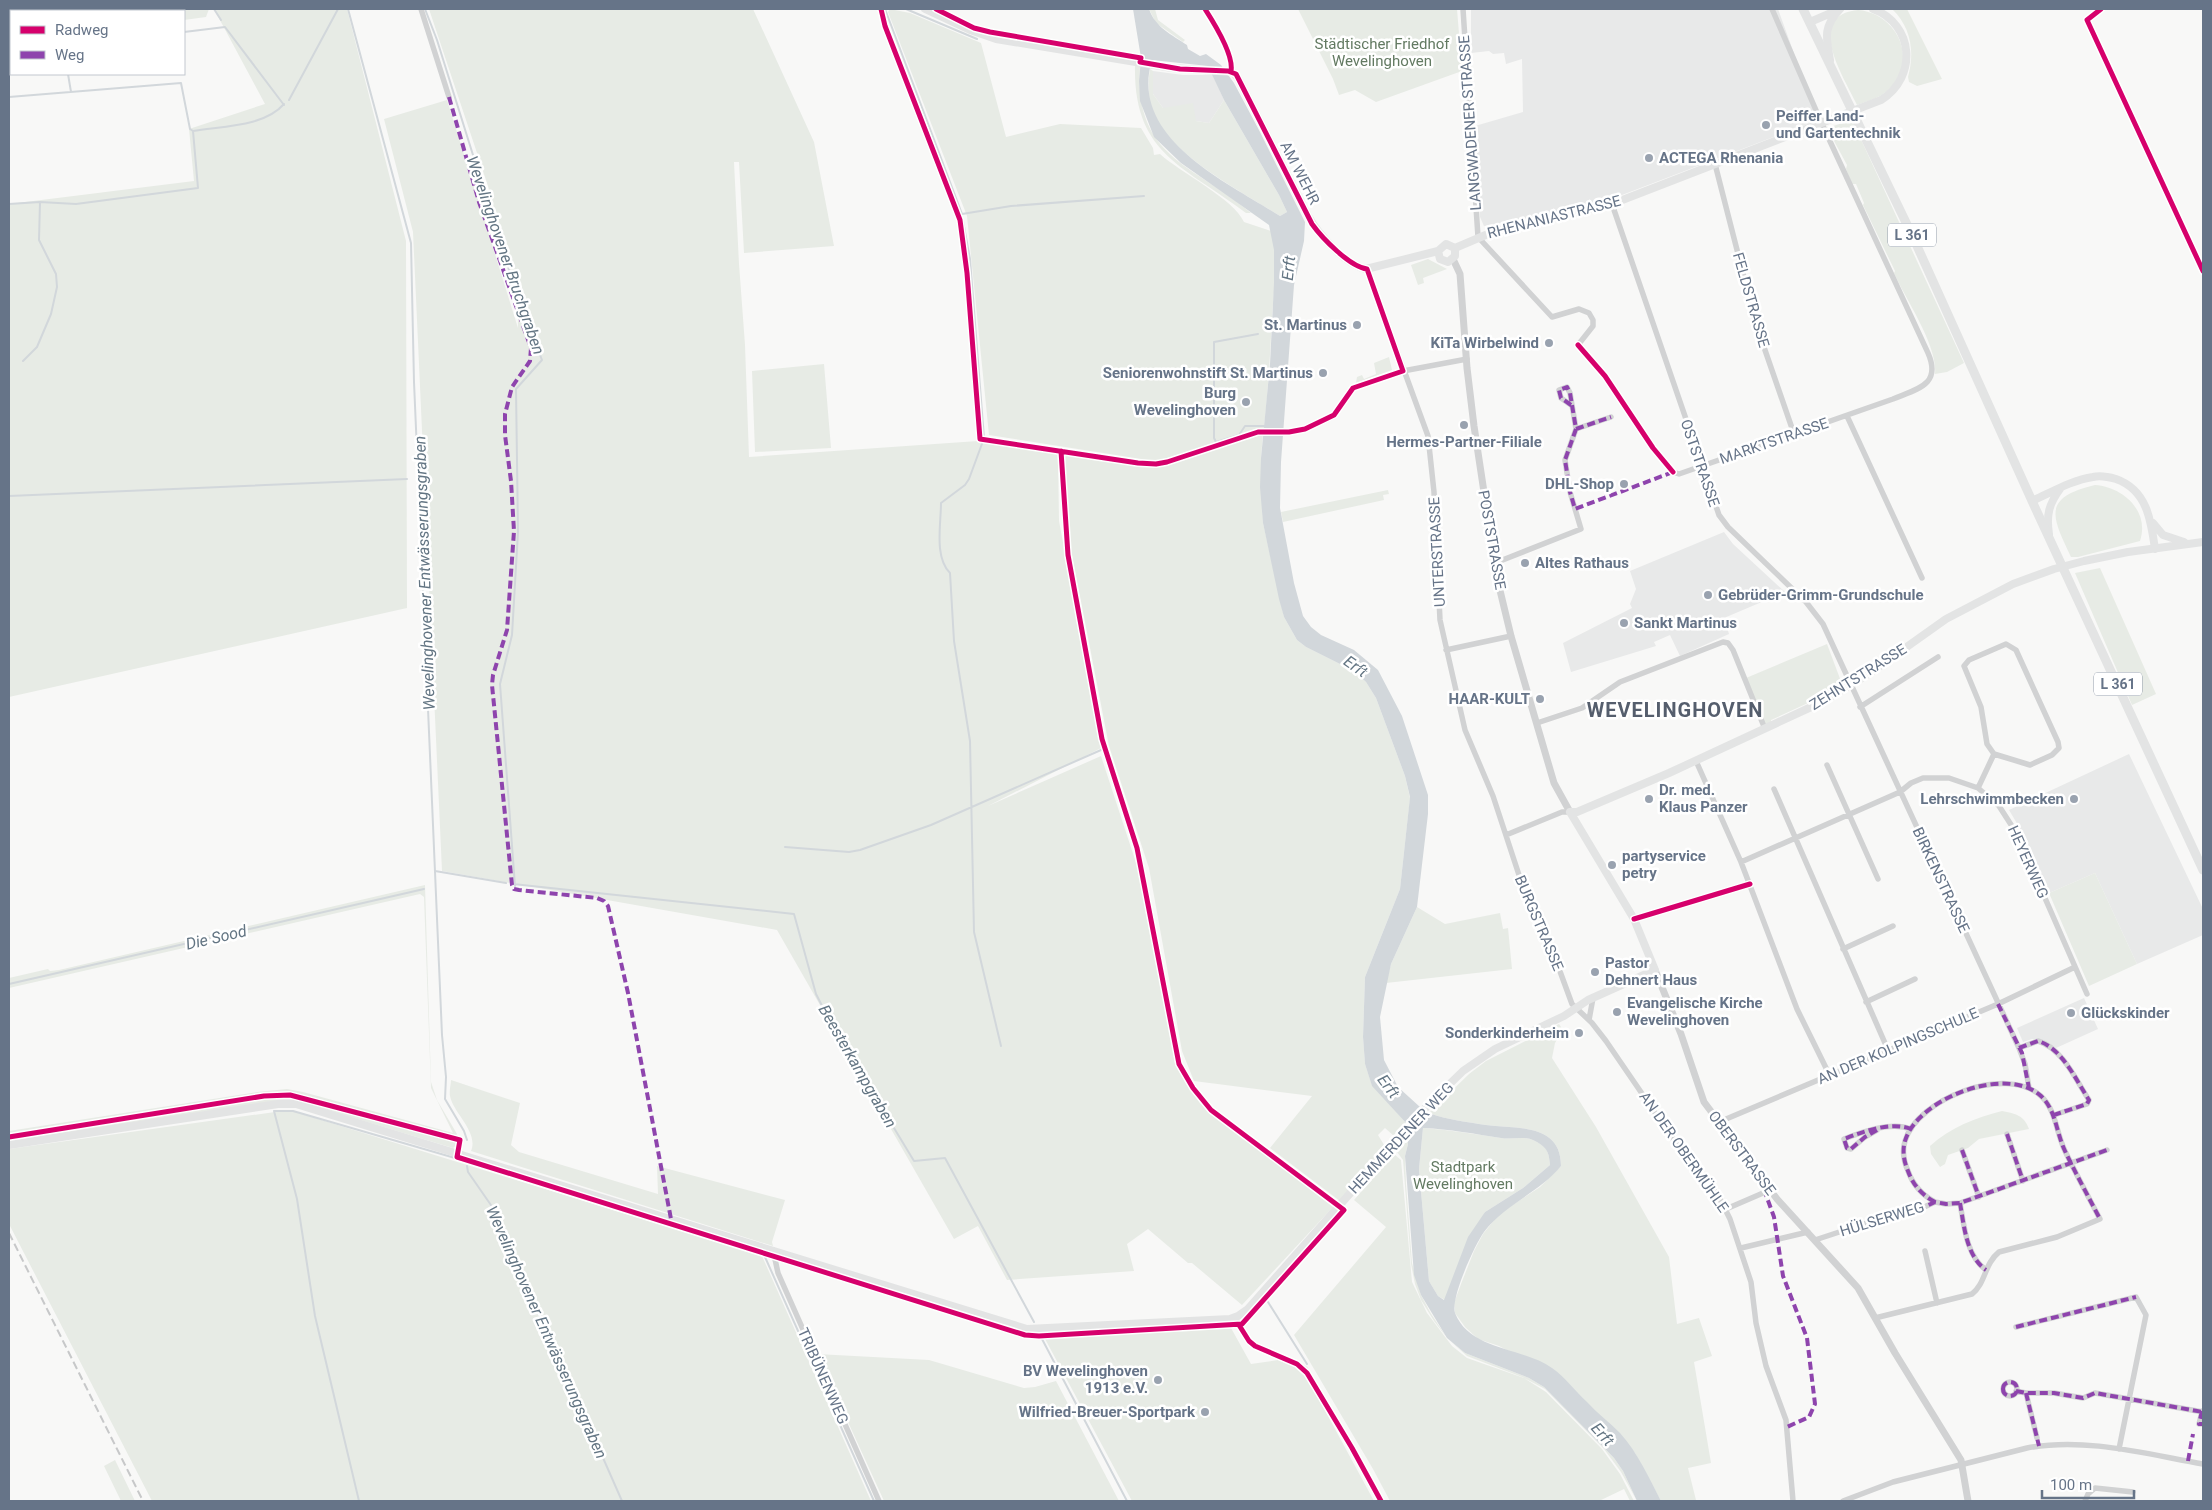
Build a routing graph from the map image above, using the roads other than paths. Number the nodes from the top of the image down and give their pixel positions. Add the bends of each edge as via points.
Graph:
1 (421, 9) edge
2 (925, 9) edge
3 (1205, 9) edge
4 (1463, 9) edge
5 (1772, 9) edge
6 (1803, 9) edge
7 (1840, 9) edge
8 (1873, 9) edge
9 (1810, 22) junction
10 (1830, 62) junction
11 (1228, 71) junction
12 (449, 97) dead end
13 (1826, 122) junction
14 (1715, 164) junction
15 (1612, 204) junction
16 (1478, 237) junction
17 (1455, 248) junction
18 (1438, 251) junction
19 (1453, 259) junction
20 (1368, 269) junction
21 (1578, 345) dead end
22 (1467, 359) junction
23 (1403, 371) junction
24 (1571, 405) dead end
25 (1847, 416) junction
26 (1612, 417) dead end
27 (1576, 429) junction
28 (1289, 432) dead end
29 (1794, 434) junction
30 (1701, 466) junction
31 (1673, 472) dead end
32 (2061, 488) junction
33 (2032, 501) junction
34 (2150, 518) junction
35 (2050, 538) junction
36 (2203, 542) edge
37 (2193, 544) junction
38 (2155, 548) junction
39 (1494, 563) junction
40 (1922, 578) dead end
41 (1512, 636) junction
42 (1446, 650) junction
43 (1938, 657) dead end
44 (1850, 686) junction
45 (1860, 707) junction
46 (1537, 723) junction
47 (1765, 729) junction
48 (1994, 754) junction
49 (1696, 761) junction
50 (1827, 765) dead end
51 (1978, 788) junction
52 (1774, 789) dead end
53 (1900, 792) junction
54 (1570, 812) junction
55 (1848, 816) junction
56 (1506, 835) junction
57 (1796, 840) junction
58 (1741, 862) junction
59 (2203, 870) edge
60 (1878, 879) dead end
61 (1893, 926) dead end
62 (1842, 949) junction
63 (2075, 967) junction
64 (1655, 970) junction
65 (1915, 979) dead end
66 (2087, 994) dead end
67 (1593, 997) junction
68 (1866, 1002) junction
69 (1998, 1004) junction
70 (1576, 1009) junction
71 (1589, 1020) junction
72 (2019, 1048) junction
73 (1888, 1050) junction
74 (1830, 1074) junction
75 (2029, 1088) junction
76 (2054, 1115) junction
77 (1719, 1122) junction
78 (1911, 1129) junction
79 (1877, 1130) junction
80 (2007, 1134) dead end
81 (9, 1145) edge
82 (1962, 1150) dead end
83 (2106, 1150) dead end
84 (2072, 1164) junction
85 (2023, 1181) junction
86 (1770, 1190) junction
87 (1979, 1197) junction
88 (1935, 1202) junction
89 (1960, 1203) junction
90 (1726, 1209) junction
91 (1808, 1232) junction
92 (1815, 1240) junction
93 (1741, 1248) junction
94 (773, 1250) junction
95 (1925, 1251) dead end
96 (1986, 1270) junction
97 (1937, 1303) junction
98 (1235, 1318) junction
99 (1875, 1318) junction
100 (2016, 1327) dead end
101 (2016, 1391) dead end
102 (2026, 1393) junction
103 (2129, 1400) junction
104 (2203, 1411) edge
105 (2203, 1424) edge
106 (2037, 1438) dead end
107 (1352, 1448) dead end
108 (2119, 1449) junction
109 (2203, 1464) edge
110 (1963, 1465) junction
111 (2133, 1492) dead end
112 (1856, 1499) edge
113 (879, 1501) edge
114 (1792, 1501) edge
115 (1843, 1501) edge
116 (1968, 1501) edge
117 (2085, 1501) edge

1 - 12 street
2 - 11 main road via 986,36 1152,64
3 - 11 street, AM WEHR via 1216,26 1231,63
4 - 16 street, LANGWADENER STRASSE
5 - 13 street, MARKTSTRASSE
6 - 9 main road
7 - 9 main road, L 361
7 - 10 main road, L 361 via 1826,31
8 - 13 main road, RHENANIASTRASSE via 1887,16 1899,29 1908,59 1905,72 1890,94
9 - 10 main road, L 361
10 - 33 main road, L 361
11 - 20 main road, AM WEHR via 1237,76 1315,227 1356,265
13 - 14 main road, RHENANIASTRASSE
13 - 25 street, MARKTSTRASSE via 1934,368 1930,380 1919,388
14 - 15 main road, RHENANIASTRASSE
14 - 29 street, FELDSTRASSE via 1752,310
15 - 16 main road, RHENANIASTRASSE
15 - 30 street, OSTSTRASSE
16 - 17 main road, RHENANIASTRASSE
16 - 21 street via 1552,317 1579,309 1589,313 1593,326
17 - 18 main road via 1446,244
17 - 19 main road
18 - 19 main road via 1443,261
18 - 20 main road
19 - 22 street, POSTSTRASSE via 1461,278
20 - 23 street, UNTERSTRASSE
22 - 23 street
22 - 39 street, POSTSTRASSE
23 - 28 street via 1353,388 1332,417
23 - 42 street, UNTERSTRASSE via 1429,442 1440,615
24 - 27 street
25 - 29 street, MARKTSTRASSE
25 - 40 street
26 - 27 street
27 - 39 street via 1565,460 1581,529
29 - 30 street, MARKTSTRASSE
30 - 31 street, MARKTSTRASSE via 1679,474
30 - 44 street, OSTSTRASSE via 1721,518 1812,609 1826,629
32 - 33 main road
32 - 34 main road via 2097,476 2119,480 2138,493
32 - 35 main road via 2048,511
33 - 35 main road, L 361
34 - 37 main road via 2166,537
34 - 38 main road
35 - 59 main road, L 361
36 - 37 main road, ZEHNTSTRASSE
37 - 38 main road, ZEHNTSTRASSE
38 - 44 main road, ZEHNTSTRASSE via 2084,561 2038,574 1995,592 1951,616
39 - 41 street, POSTSTRASSE
41 - 42 street
41 - 46 street, POSTSTRASSE
42 - 56 street, UNTERSTRASSE via 1464,727
43 - 45 street
44 - 45 street, BIRKENSTRASSE
44 - 47 main road, ZEHNTSTRASSE
45 - 53 street, BIRKENSTRASSE
46 - 47 street via 1582,708 1620,682 1723,642 1733,650
46 - 54 street, POSTSTRASSE via 1554,783
47 - 49 main road, ZEHNTSTRASSE
48 - 48 street via 2023,765 2032,765 2052,755 2059,746 2016,650 2006,644 1968,660 1964,666 1981,707 1987,744
48 - 51 street
49 - 54 main road, ZEHNTSTRASSE via 1577,812
49 - 58 street
50 - 55 street
51 - 53 street, HEYERWEG via 1956,780 1933,777 1911,783
51 - 63 street, HEYERWEG via 1999,806 2015,830
52 - 57 street
53 - 55 street, HEYERWEG
53 - 69 street, BIRKENSTRASSE
54 - 56 street, ZEHNTSTRASSE via 1562,812
54 - 64 main road, OBERSTRASSE via 1632,918
55 - 57 street, HEYERWEG
55 - 60 street
56 - 70 street, BURGSTRASSE via 1519,876 1540,917
57 - 58 street, HEYERWEG
57 - 62 street
58 - 74 street via 1797,1009
61 - 62 street
62 - 68 street
63 - 66 street, HEYERWEG
63 - 69 street, AN DER KOLPINGSCHULE
64 - 67 main road, HEMMERDENER WEG
64 - 77 street, OBERSTRASSE via 1682,1034 1701,1097
65 - 68 street
67 - 70 main road, HEMMERDENER WEG
67 - 71 street
68 - 73 street
69 - 72 street, BIRKENSTRASSE
69 - 73 street, AN DER KOLPINGSCHULE
70 - 71 street, AN DER OBERMÜHLE
70 - 98 main road, HEMMERDENER WEG via 1484,1056 1456,1078 1428,1105 1248,1309
71 - 90 street, AN DER OBERMÜHLE
72 - 75 street, BIRKENSTRASSE via 2026,1064
72 - 76 street via 2036,1042 2051,1047 2089,1100 2087,1104
73 - 74 street, AN DER KOLPINGSCHULE
74 - 77 street, AN DER KOLPINGSCHULE
75 - 76 street via 2042,1097
75 - 78 street via 2000,1083 1966,1090 1936,1105
76 - 84 street
77 - 86 street, OBERSTRASSE
78 - 79 street
78 - 88 street via 1904,1148 1907,1168 1918,1189
79 - 79 street via 1851,1149 1847,1148 1844,1139
80 - 85 street
81 - 94 main road via 278,1104 296,1104
82 - 87 street
83 - 84 street, HÜLSERWEG
84 - 85 street, HÜLSERWEG
84 - 96 street via 2100,1219 2057,1237 1999,1252
85 - 87 street, HÜLSERWEG
86 - 90 street
86 - 91 street, OBERSTRASSE
87 - 89 street, HÜLSERWEG
88 - 89 street, HÜLSERWEG
88 - 92 street, HÜLSERWEG
89 - 96 street via 1971,1252
90 - 93 street, AN DER OBERMÜHLE
91 - 92 street, OBERSTRASSE
91 - 93 street
92 - 99 street, OBERSTRASSE via 1856,1285
93 - 114 street, AN DER OBERMÜHLE via 1752,1287 1764,1361 1786,1420
94 - 98 main road via 1030,1330
94 - 113 street, TRIBÜNENWEG via 778,1273
95 - 97 street
96 - 97 street via 1980,1287 1972,1294
97 - 99 street
98 - 107 street via 1255,1346 1305,1369
99 - 110 street, OBERSTRASSE
100 - 103 street via 2136,1297 2146,1315
101 - 102 street
102 - 103 street via 2083,1398 2095,1393
102 - 106 street
103 - 104 street
103 - 108 street
104 - 105 street via 2199,1424
108 - 109 street
108 - 110 street via 2046,1445
110 - 112 street via 1893,1482
110 - 116 street
111 - 117 street via 2095,1488
112 - 115 street

